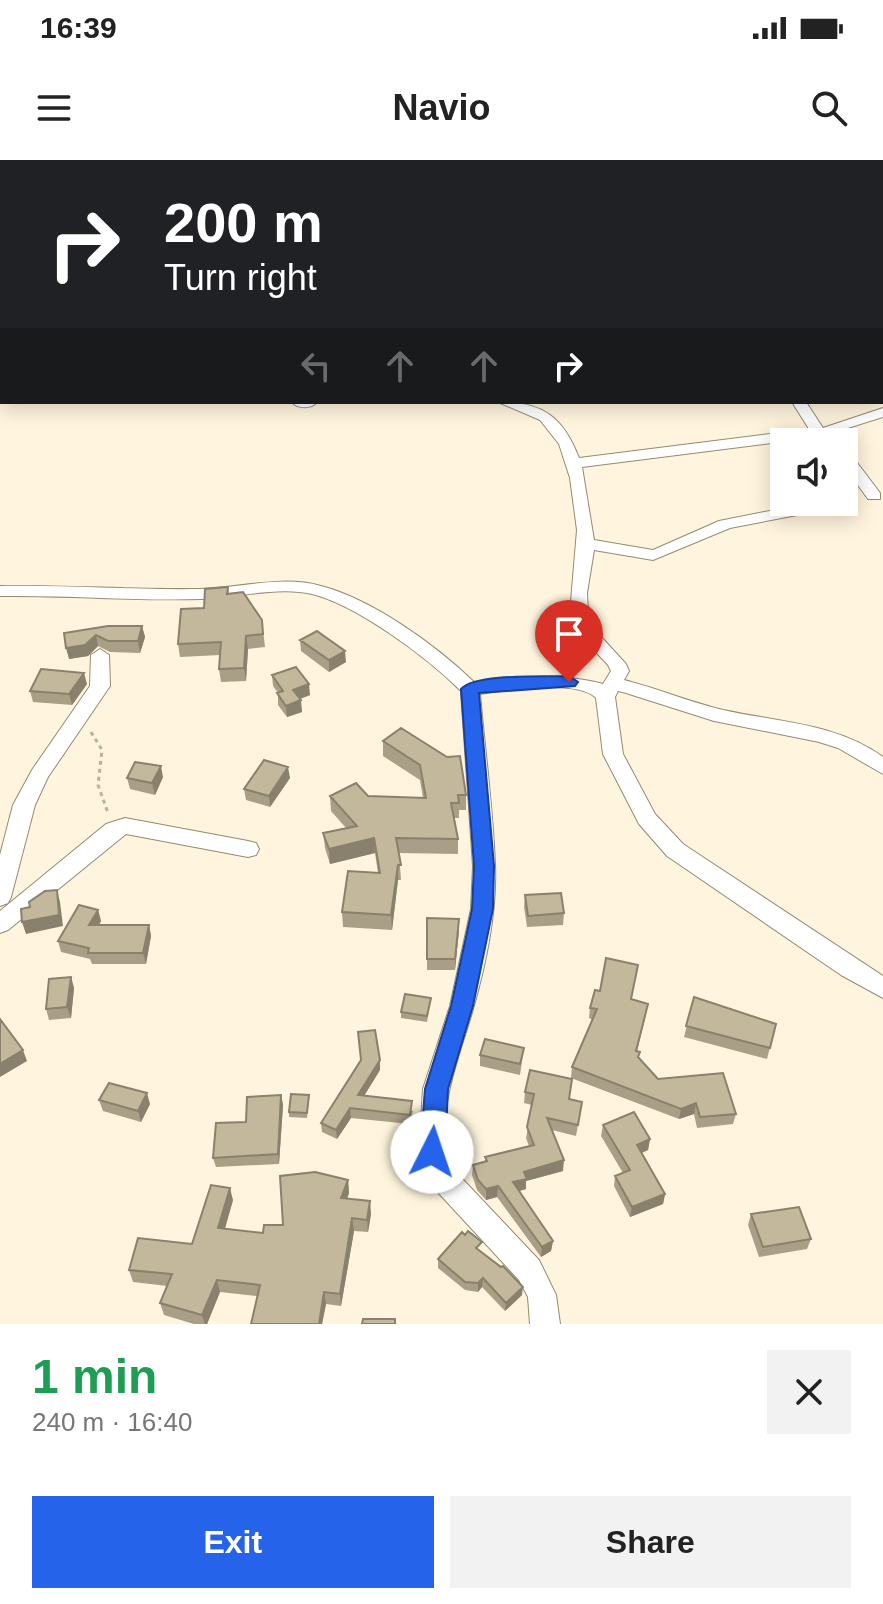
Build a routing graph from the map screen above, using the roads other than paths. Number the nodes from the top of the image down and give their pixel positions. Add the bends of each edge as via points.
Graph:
1 (511, 404) edge
2 (801, 404) edge
3 (883, 412) edge
4 (823, 428) edge
5 (845, 428) edge
6 (770, 442) edge
7 (575, 463) junction
8 (858, 472) edge
9 (878, 496) edge
10 (858, 499) edge
11 (770, 515) edge
12 (586, 544) junction
13 (0, 591) edge
14 (100, 655) dead end
15 (613, 684) junction
16 (470, 689) junction
17 (883, 767) edge
18 (248, 849) dead end
19 (0, 897) edge
20 (0, 924) edge
21 (883, 988) edge
22 (545, 1324) edge

1 - 7 street via 551,421
2 - 4 street
3 - 5 street
6 - 7 street
7 - 12 street
8 - 9 street
9 - 10 street
11 - 12 street via 725,524 653,555
12 - 15 street via 577,596 582,624 617,662
13 - 16 street via 319,590 413,642
14 - 19 street via 100,686 24,805
15 - 16 street via 598,689 569,682 513,683
15 - 17 street via 715,714 812,732 840,741
15 - 21 street via 613,754 647,819 675,850
16 - 22 street via 484,866 482,909 462,1006 436,1089 432,1152 443,1178 529,1270 542,1295
18 - 20 street via 125,826

